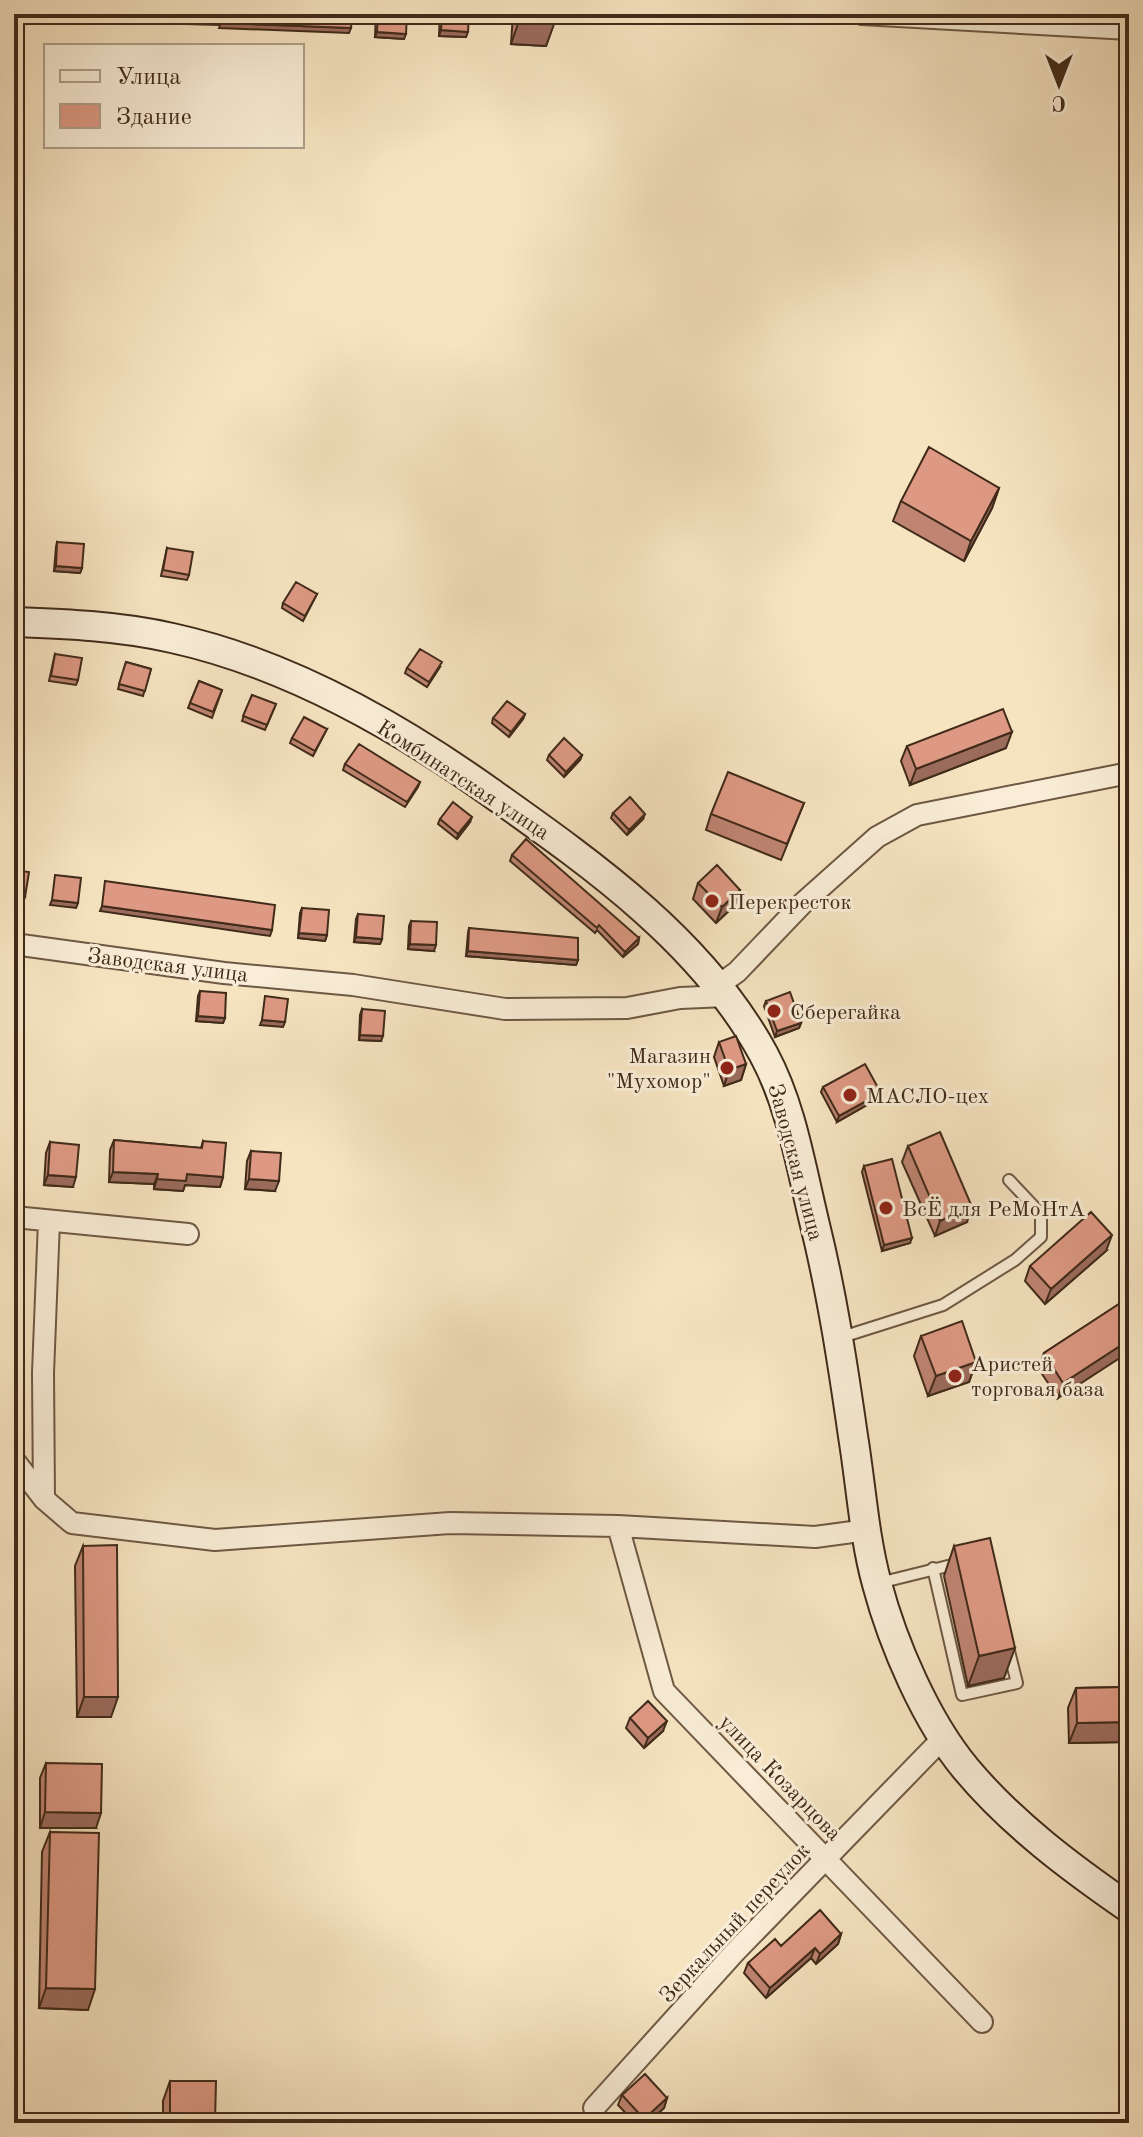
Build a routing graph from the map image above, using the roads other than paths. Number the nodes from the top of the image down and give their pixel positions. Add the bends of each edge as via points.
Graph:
1 (862, 14) edge
2 (1001, 18) edge
3 (1129, 29) edge
4 (14, 622) edge
5 (1129, 773) edge
6 (14, 944) edge
7 (723, 990) junction
8 (1009, 1180) dead end
9 (14, 1217) edge
10 (49, 1221) junction
11 (188, 1234) dead end
12 (837, 1338) junction
13 (14, 1460) edge
14 (44, 1499) junction
15 (618, 1526) junction
16 (867, 1530) junction
17 (974, 1560) edge
18 (933, 1568) junction
19 (877, 1583) junction
20 (1007, 1641) edge
21 (945, 1736) junction
22 (827, 1858) junction
23 (1129, 1908) edge
24 (982, 2022) dead end
25 (594, 2108) dead end

1 - 2 street
2 - 3 street
4 - 7 main road, Комбинатская улица via 95,625 174,638 268,667 375,719 554,837 668,931
5 - 7 street via 917,815 877,837 803,903
6 - 7 street, Заводская улица via 505,1009 627,1008
7 - 12 main road, Заводская улица via 767,1061 788,1114
8 - 12 lane via 1041,1214 1041,1237 1015,1260 943,1305
9 - 10 street
10 - 11 street
10 - 14 street
12 - 16 main road, Заводская улица
13 - 14 street
14 - 15 street via 72,1523 215,1540 450,1523
15 - 16 street via 815,1537
15 - 22 street, улица Козарцова via 664,1691
16 - 19 main road, Заводская улица
17 - 18 lane
18 - 19 lane
18 - 20 lane via 962,1695 1017,1683
19 - 21 main road, Заводская улица via 926,1708
21 - 22 street, Зеркальный переулок
21 - 23 main road, Заводская улица via 965,1768 1030,1833
22 - 24 street, улица Козарцова
22 - 25 street, Зеркальный переулок

